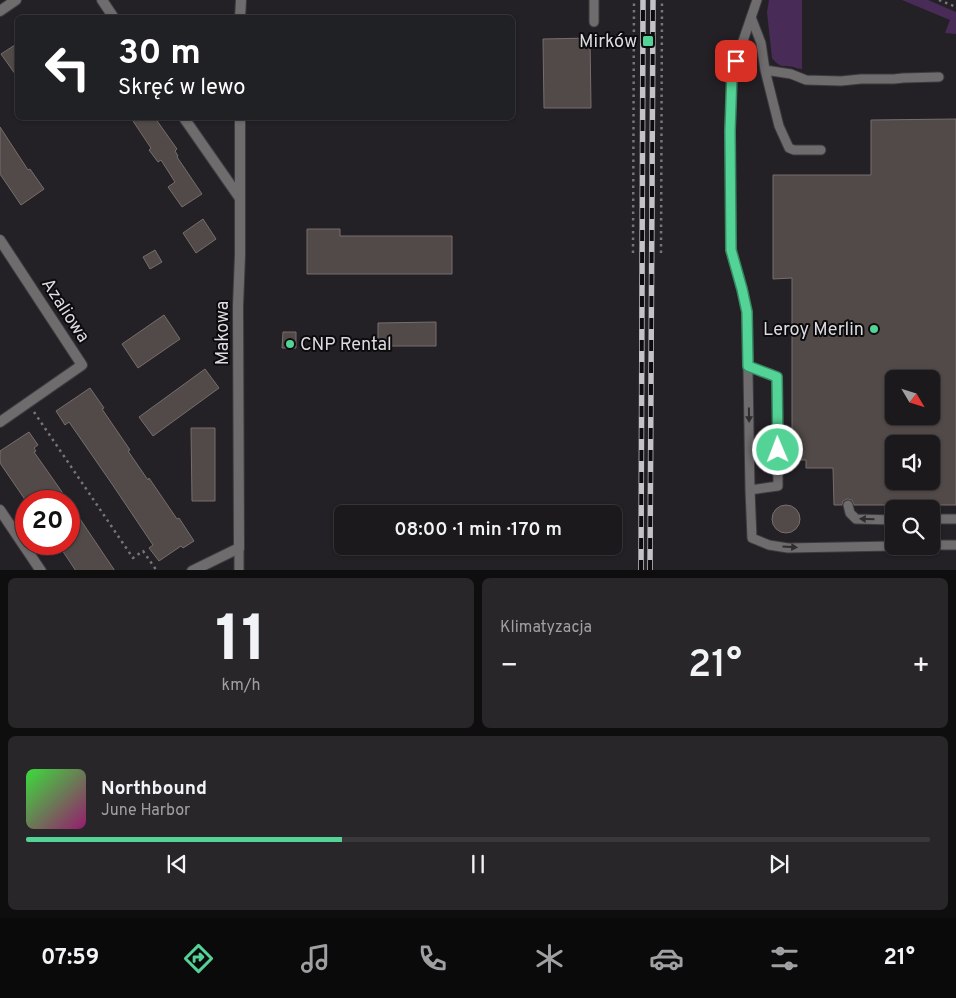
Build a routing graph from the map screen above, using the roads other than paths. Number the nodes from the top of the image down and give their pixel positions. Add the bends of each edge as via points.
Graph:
1 (16, 0) edge
2 (102, 0) edge
3 (241, 0) edge
4 (594, 0) edge
5 (757, 0) edge
6 (0, 11) edge
7 (112, 15) edge
8 (240, 15) edge
9 (751, 17) junction
10 (594, 22) dead end
11 (765, 70) junction
12 (939, 77) dead end
13 (185, 120) edge
14 (240, 120) edge
15 (821, 150) dead end
16 (239, 197) junction
17 (0, 240) edge
18 (748, 366) junction
19 (0, 422) edge
20 (750, 490) junction
21 (848, 505) dead end
22 (0, 510) edge
23 (940, 519) edge
24 (956, 519) edge
25 (885, 520) edge
26 (940, 545) edge
27 (956, 545) edge
28 (885, 546) edge
29 (239, 548) junction
30 (41, 570) edge
31 (192, 570) edge
32 (240, 570) edge

1 - 6 street
2 - 7 street
3 - 8 street
4 - 10 lane
5 - 9 lane
9 - 11 lane via 761,43
9 - 18 lane via 732,73 730,131 731,250 747,312
11 - 12 lane via 806,80
11 - 15 lane via 779,126 789,148
13 - 16 street
14 - 16 street, Makowa
16 - 29 street, Makowa
17 - 19 street, Azaliowa via 82,365
18 -> 20 lane
18 - 20 lane via 777,377 778,486
20 -> 28 lane via 752,538 788,548
25 -> 21 lane via 856,519
22 - 30 street
23 - 24 lane
26 - 27 lane
29 - 31 street
29 - 32 lane

